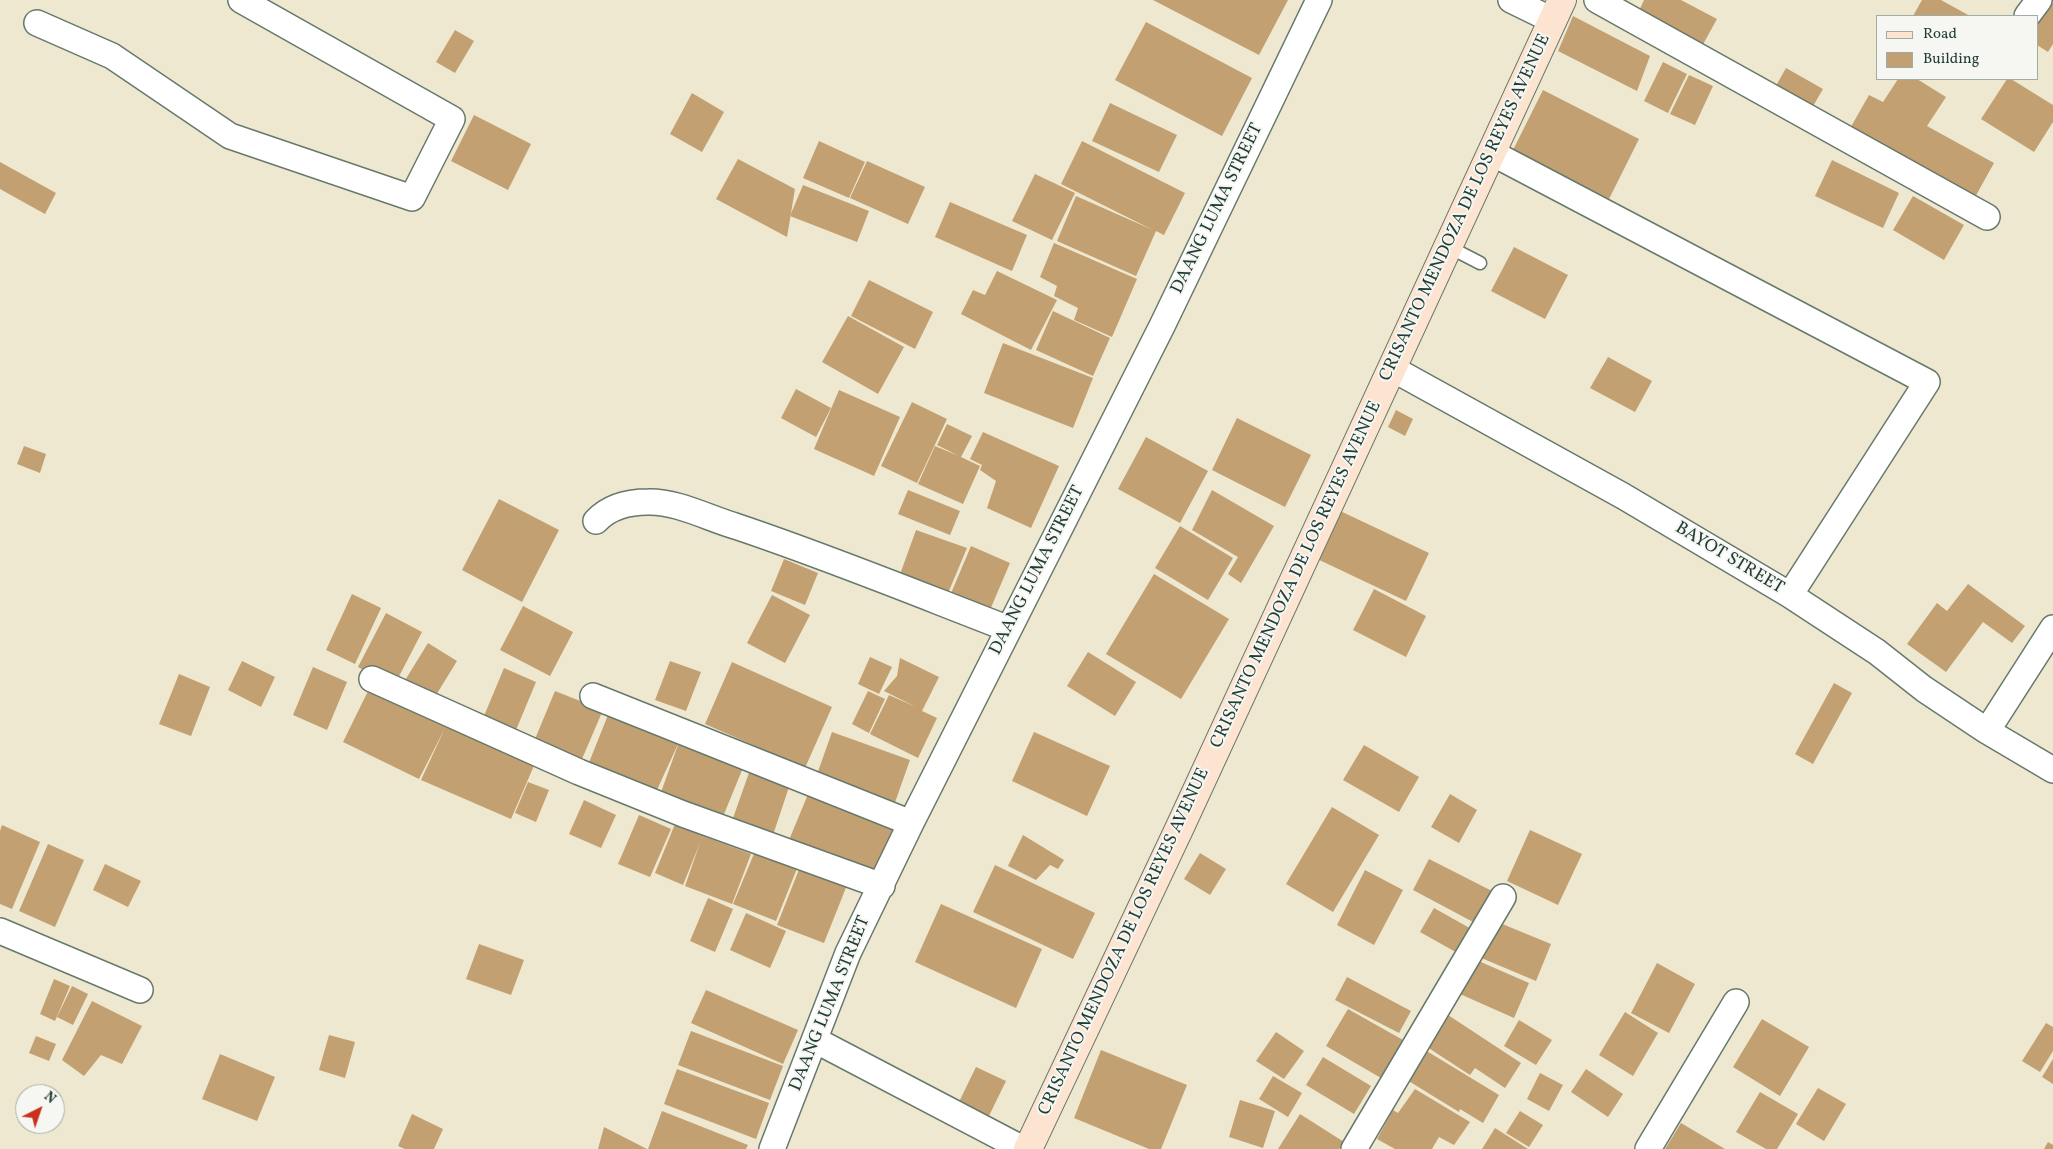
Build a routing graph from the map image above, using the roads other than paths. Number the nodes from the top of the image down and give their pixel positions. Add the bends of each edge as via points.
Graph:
1 (241, 0) edge
2 (1319, 0) edge
3 (1511, 0) edge
4 (1597, 0) edge
5 (2039, 0) edge
6 (1557, 10) edge
7 (2028, 15) edge
8 (38, 23) dead end
9 (1492, 153) junction
10 (1987, 217) dead end
11 (1449, 247) junction
12 (1480, 263) dead end
13 (1393, 368) junction
14 (596, 521) dead end
15 (1790, 595) junction
16 (2053, 628) edge
17 (1009, 629) junction
18 (372, 679) dead end
19 (592, 696) dead end
20 (1988, 731) junction
21 (2053, 770) edge
22 (911, 823) junction
23 (882, 886) junction
24 (1503, 897) dead end
25 (0, 931) edge
26 (140, 990) dead end
27 (1736, 1002) dead end
28 (815, 1040) junction
29 (772, 1149) edge
30 (1023, 1149) edge
31 (1028, 1149) edge
32 (1354, 1149) edge
33 (1648, 1149) edge

1 - 8 street via 452,119 412,198 230,136 112,56
2 - 17 street, DAANG LUMA STREET via 1162,326
3 - 6 street
4 - 10 street
5 - 7 street
6 - 9 main road, CRISANTO MENDOZA DE LOS REYES AVENUE
9 - 11 main road, CRISANTO MENDOZA DE LOS REYES AVENUE
9 - 15 street via 1927,382
11 - 12 lane
11 - 13 main road, CRISANTO MENDOZA DE LOS REYES AVENUE
13 - 15 street, BAYOT STREET via 1623,496
13 - 31 main road, CRISANTO MENDOZA DE LOS REYES AVENUE
14 - 17 street via 612,508 631,503 649,502 677,507 779,541
15 - 20 street, BAYOT STREET via 1878,652 1924,689
16 - 20 street
17 - 22 street, DAANG LUMA STREET
18 - 23 street via 579,772
19 - 22 street
20 - 21 street, BAYOT STREET
22 - 23 street, DAANG LUMA STREET
23 - 28 street, DAANG LUMA STREET via 848,953
24 - 32 street
25 - 26 street
27 - 33 street
28 - 29 street, DAANG LUMA STREET
28 - 30 street

